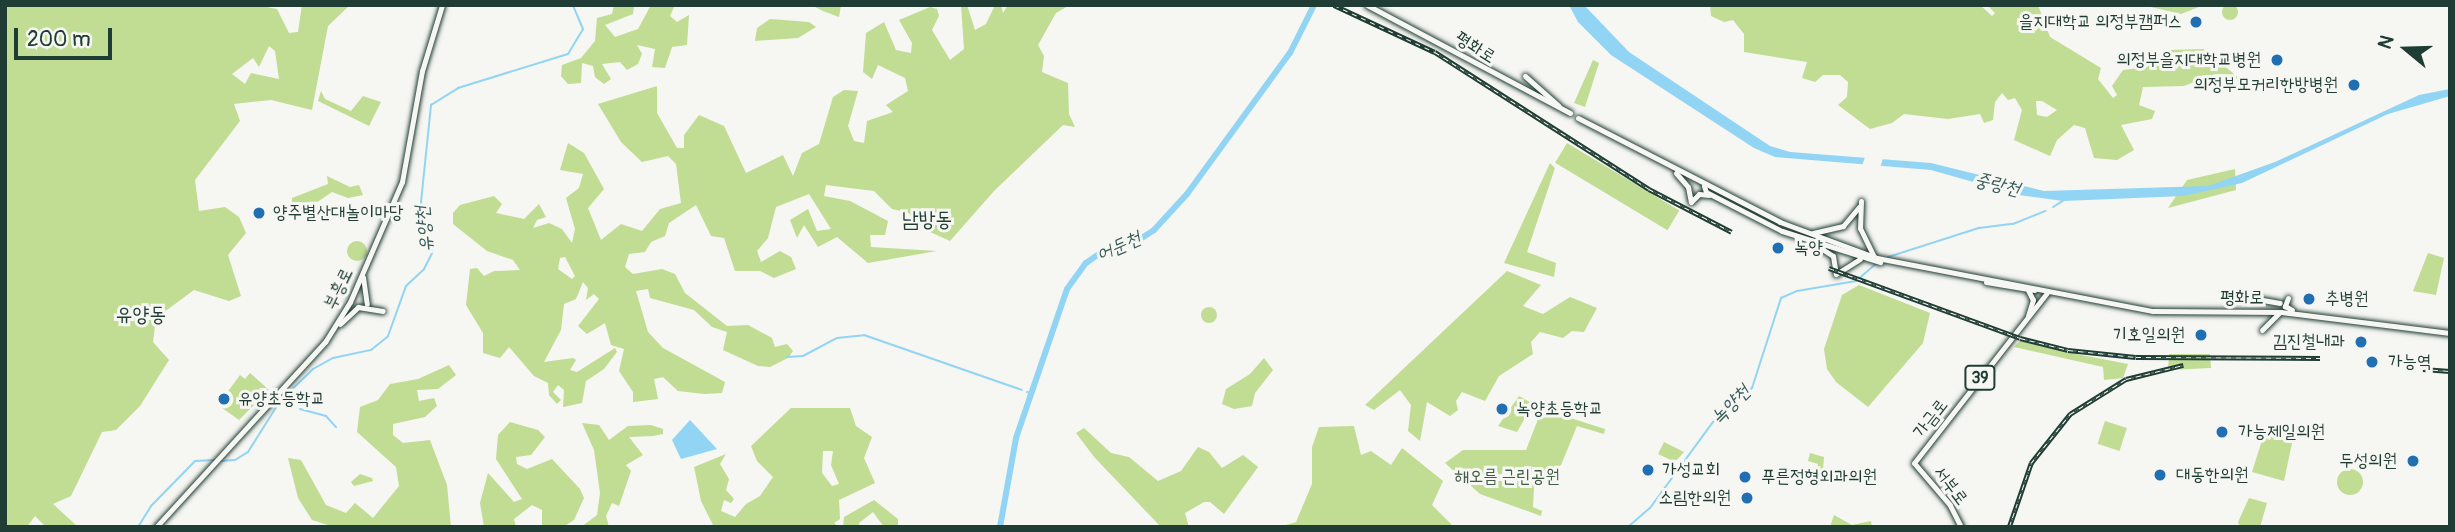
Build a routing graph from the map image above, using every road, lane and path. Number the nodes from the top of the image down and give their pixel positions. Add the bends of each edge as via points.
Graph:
1 (442, 5) edge
2 (1367, 5) edge
3 (1525, 76) dead end
4 (1578, 118) dead end
5 (1674, 170) junction
6 (1704, 186) junction
7 (1712, 195) junction
8 (1792, 230) junction
9 (1807, 236) junction
10 (1862, 258) junction
11 (1875, 259) junction
12 (365, 268) junction
13 (2031, 290) junction
14 (2047, 293) junction
15 (2288, 298) dead end
16 (2257, 299) dead end
17 (2280, 303) dead end
18 (367, 304) dead end
19 (383, 311) dead end
20 (2281, 312) junction
21 (2312, 316) junction
22 (2026, 321) junction
23 (335, 328) junction
24 (2262, 330) dead end
25 (2449, 333) edge
26 (1914, 463) joint
27 (156, 527) edge
28 (1961, 527) edge

1 - 12 main road, 부흥로 via 422,71 402,183
2 - 3 main road, 평화로 via 1567,112
4 - 5 main road, 평화로
5 - 6 main road, 평화로
5 - 7 main road via 1688,187 1691,202 1699,194
6 - 7 main road, 평화로
6 - 8 main road, 평화로
7 - 8 main road, 평화로
8 - 9 main road, 평화로
9 - 10 main road, 평화로
9 - 10 main road via 1831,254 1836,274
9 - 11 main road, 평화로
9 - 11 main road via 1843,226 1860,204 1859,223
10 - 11 main road, 평화로
11 - 13 main road, 평화로
12 - 18 main road via 362,288
12 - 23 main road, 부흥로
13 - 14 main road, 평화로
13 - 22 main road via 2033,300
14 - 20 main road, 평화로 via 2154,311
14 - 22 main road, 가금로 / 39
15 - 21 main road via 2286,308
16 - 17 main road
19 - 23 main road via 358,307
20 - 21 main road, 평화로
20 - 24 main road
21 - 25 main road, 평화로
22 - 26 main road, 가금로 / 39
23 - 27 main road, 부흥로
26 - 28 main road, 서부로 / 39 via 1950,505

